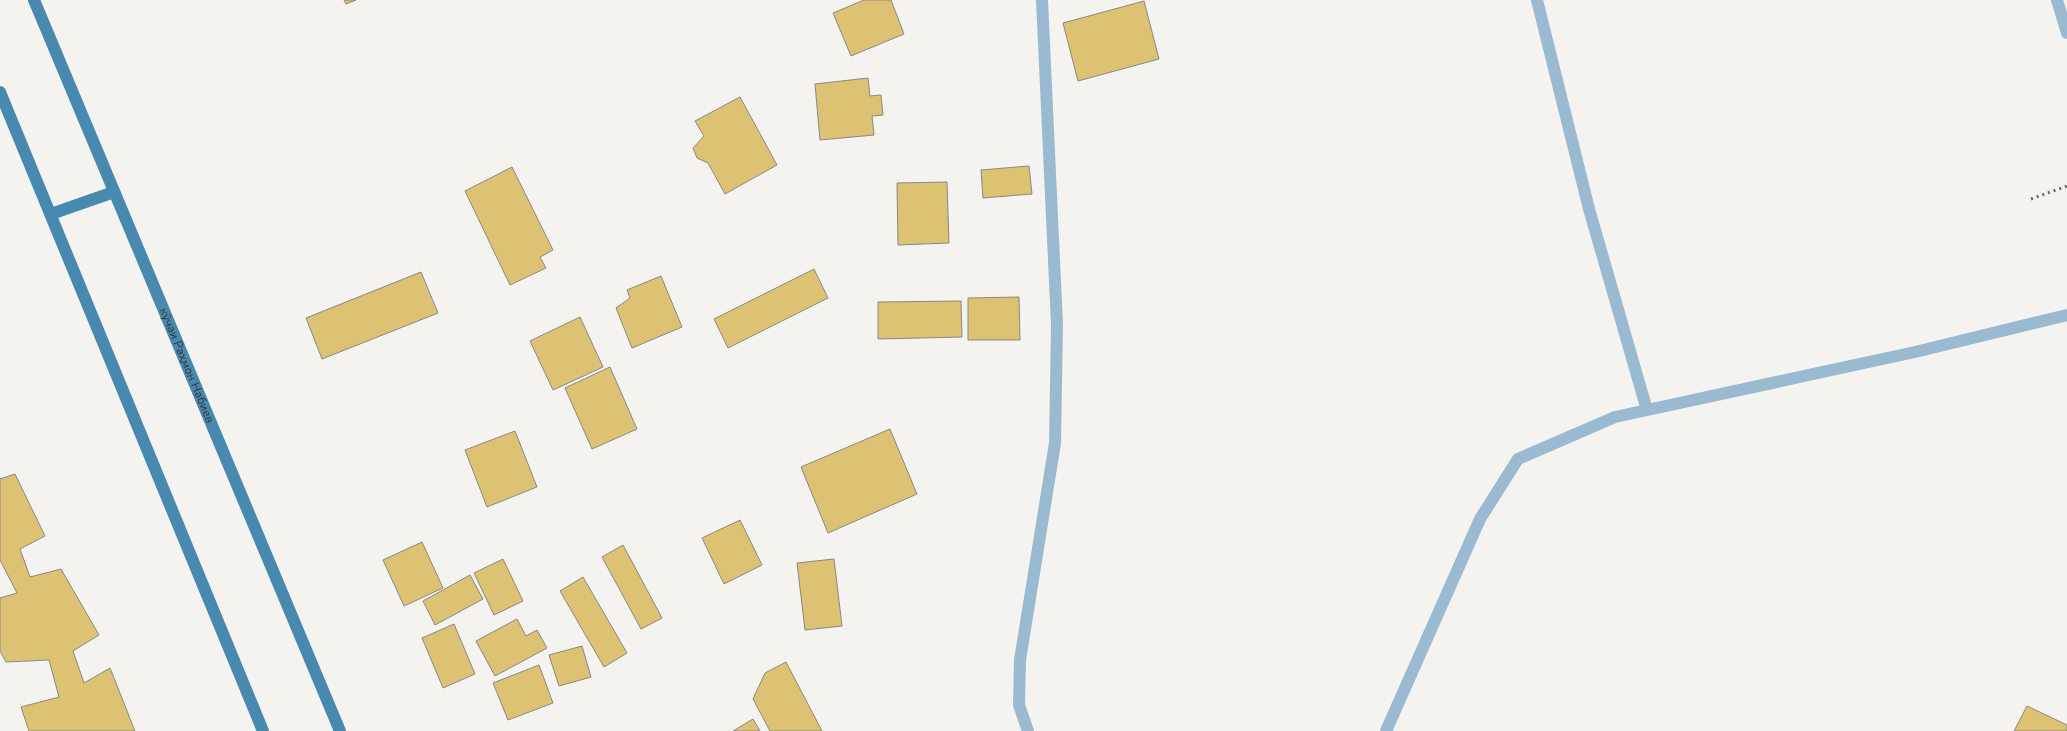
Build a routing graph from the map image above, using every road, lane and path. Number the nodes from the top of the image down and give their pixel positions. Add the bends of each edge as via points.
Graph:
1 (34, 0) edge
2 (1042, 0) edge
3 (1537, 0) edge
4 (2058, 0) edge
5 (2067, 33) edge
6 (0, 92) edge
7 (114, 192) junction
8 (51, 214) junction
9 (2067, 315) edge
10 (1647, 410) junction
11 (263, 731) edge
12 (340, 731) edge
13 (1028, 731) edge
14 (1386, 731) edge

1 - 7 main road, кӯчаи Раҳмон Набиев
2 - 13 street via 1057,325 1055,443 1020,660 1019,705
3 - 10 street via 1588,209
4 - 5 street
6 - 8 main road
7 - 8 main road
7 - 12 main road, кӯчаи Раҳмон Набиев
8 - 11 main road
9 - 10 street via 1915,352
10 - 14 street via 1616,417 1518,459 1480,519

